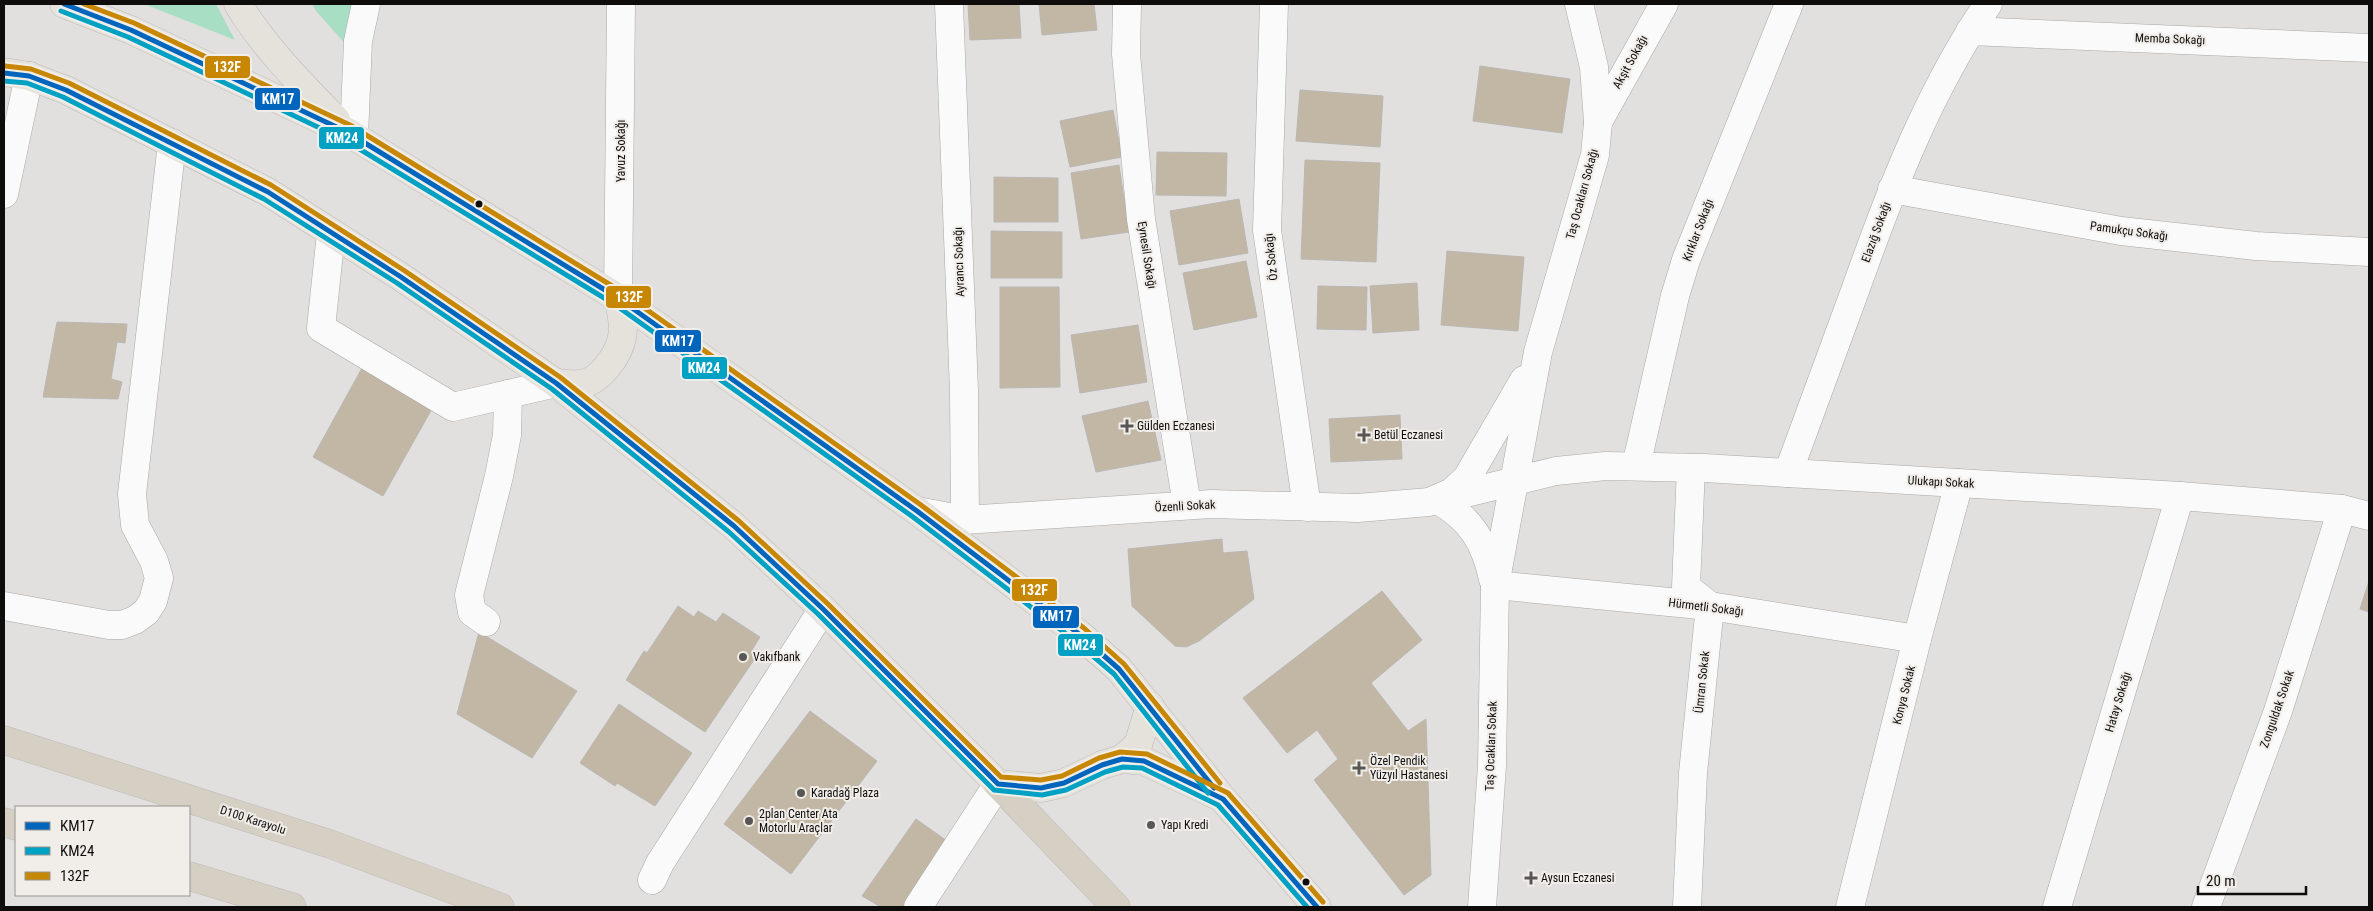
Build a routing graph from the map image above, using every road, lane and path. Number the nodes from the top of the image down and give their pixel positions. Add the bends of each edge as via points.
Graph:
1 (64, 4) edge
2 (238, 4) edge
3 (366, 4) edge
4 (621, 4) edge
5 (949, 4) edge
6 (1127, 4) edge
7 (1274, 4) edge
8 (1579, 4) edge
9 (1664, 4) edge
10 (1789, 4) edge
11 (1988, 4) edge
12 (1970, 31) junction
13 (2369, 48) edge
14 (12, 74) edge
15 (1598, 122) junction
16 (351, 134) junction
17 (172, 143) junction
18 (1892, 189) junction
19 (4, 194) edge
20 (331, 233) junction
21 (2369, 252) edge
22 (618, 298) junction
23 (1538, 352) junction
24 (556, 383) junction
25 (508, 394) junction
26 (1636, 466) junction
27 (1691, 468) junction
28 (1788, 473) junction
29 (1513, 481) junction
30 (1959, 483) junction
31 (2180, 496) junction
32 (1444, 497) junction
33 (1187, 505) junction
34 (1307, 507) junction
35 (2342, 509) junction
36 (917, 511) junction
37 (2369, 516) edge
38 (965, 520) junction
39 (1495, 585) junction
40 (4, 606) edge
41 (1710, 606) junction
42 (823, 609) junction
43 (486, 622) dead end
44 (1917, 639) junction
45 (1150, 706) junction
46 (4, 740) edge
47 (1122, 759) junction
48 (998, 784) junction
49 (1223, 798) junction
50 (190, 876) edge
51 (652, 880) dead end
52 (292, 907) edge
53 (500, 907) edge
54 (918, 907) edge
55 (1116, 907) edge
56 (1317, 907) edge
57 (1482, 907) edge
58 (1687, 907) edge
59 (1850, 907) edge
60 (2057, 907) edge
61 (2206, 907) edge

1 - 16 main road via 131,30
2 - 16 main road via 292,74
3 - 16 street via 358,41
4 - 22 street, Yavuz Sokağı
5 - 38 street, Ayrancı Sokağı via 964,391
6 - 33 street, Eynesil Sokağı via 1126,54 1141,219
7 - 34 street, Öz Sokağı via 1267,230
8 - 15 street, Taş Ocakları Sokağı via 1594,67
9 - 15 street, Akşit Sokağı
10 - 26 street, Kırklar Sokağı via 1686,260
11 - 12 street, Elazığ Sokağı
12 - 13 street, Memba Sokağı
12 - 18 street, Elazığ Sokağı via 1922,118
14 - 17 main road via 66,90
14 - 19 street
15 - 23 street, Taş Ocakları Sokağı via 1595,155
16 - 22 main road
17 - 20 main road via 268,192
17 - 40 street via 132,494 135,525 159,578 153,602 135,620 109,625
18 - 21 street, Pamukçu Sokağı via 2121,231 2256,246
18 - 28 street, Elazığ Sokağı
20 - 24 main road
20 - 25 street via 321,328 453,407
22 - 24 main road via 623,320 622,338 614,357 596,378 581,385
22 - 36 main road
23 - 29 street
23 - 32 street via 1467,478
24 - 25 street
24 - 42 main road via 734,526
25 - 43 street via 507,435 469,595 472,612
26 - 27 street, Ulukapı Sokak
26 - 29 street, Ulukapı Sokak via 1580,468
27 - 28 street, Ulukapı Sokak
27 - 41 street via 1686,587
28 - 30 street, Ulukapı Sokak
29 - 32 street, Ulukapı Sokak
29 - 39 street
30 - 31 street, Ulukapı Sokak
30 - 44 street, Konya Sokak
31 - 35 street, Ulukapı Sokak
31 - 60 street, Hatay Sokağı
32 - 34 street, Özenli Sokak via 1402,505
32 - 39 street via 1478,536 1488,554
33 - 34 street, Özenli Sokak
33 - 38 street, Özenli Sokak
35 - 37 street, Ulukapı Sokak
35 - 61 street, Zonguldak Sokak via 2278,711
36 - 38 street, Özenli Sokak
36 - 45 main road via 1079,634 1119,668
39 - 41 street, Hürmetli Sokağı
39 - 57 street, Taş Ocakları Sokak via 1492,766
41 - 44 street, Hürmetli Sokağı
41 - 58 street, Ümran Sokak via 1693,773
42 - 48 main road
42 - 51 street
44 - 59 street, Konya Sokak
45 - 47 main road via 1138,744
45 - 49 main road
46 - 53 highway, D100 Karayolu via 330,844
47 - 48 main road via 1064,783 1041,788
47 - 49 main road via 1144,761
48 - 54 street
48 - 55 highway
49 - 56 main road
50 - 52 highway

